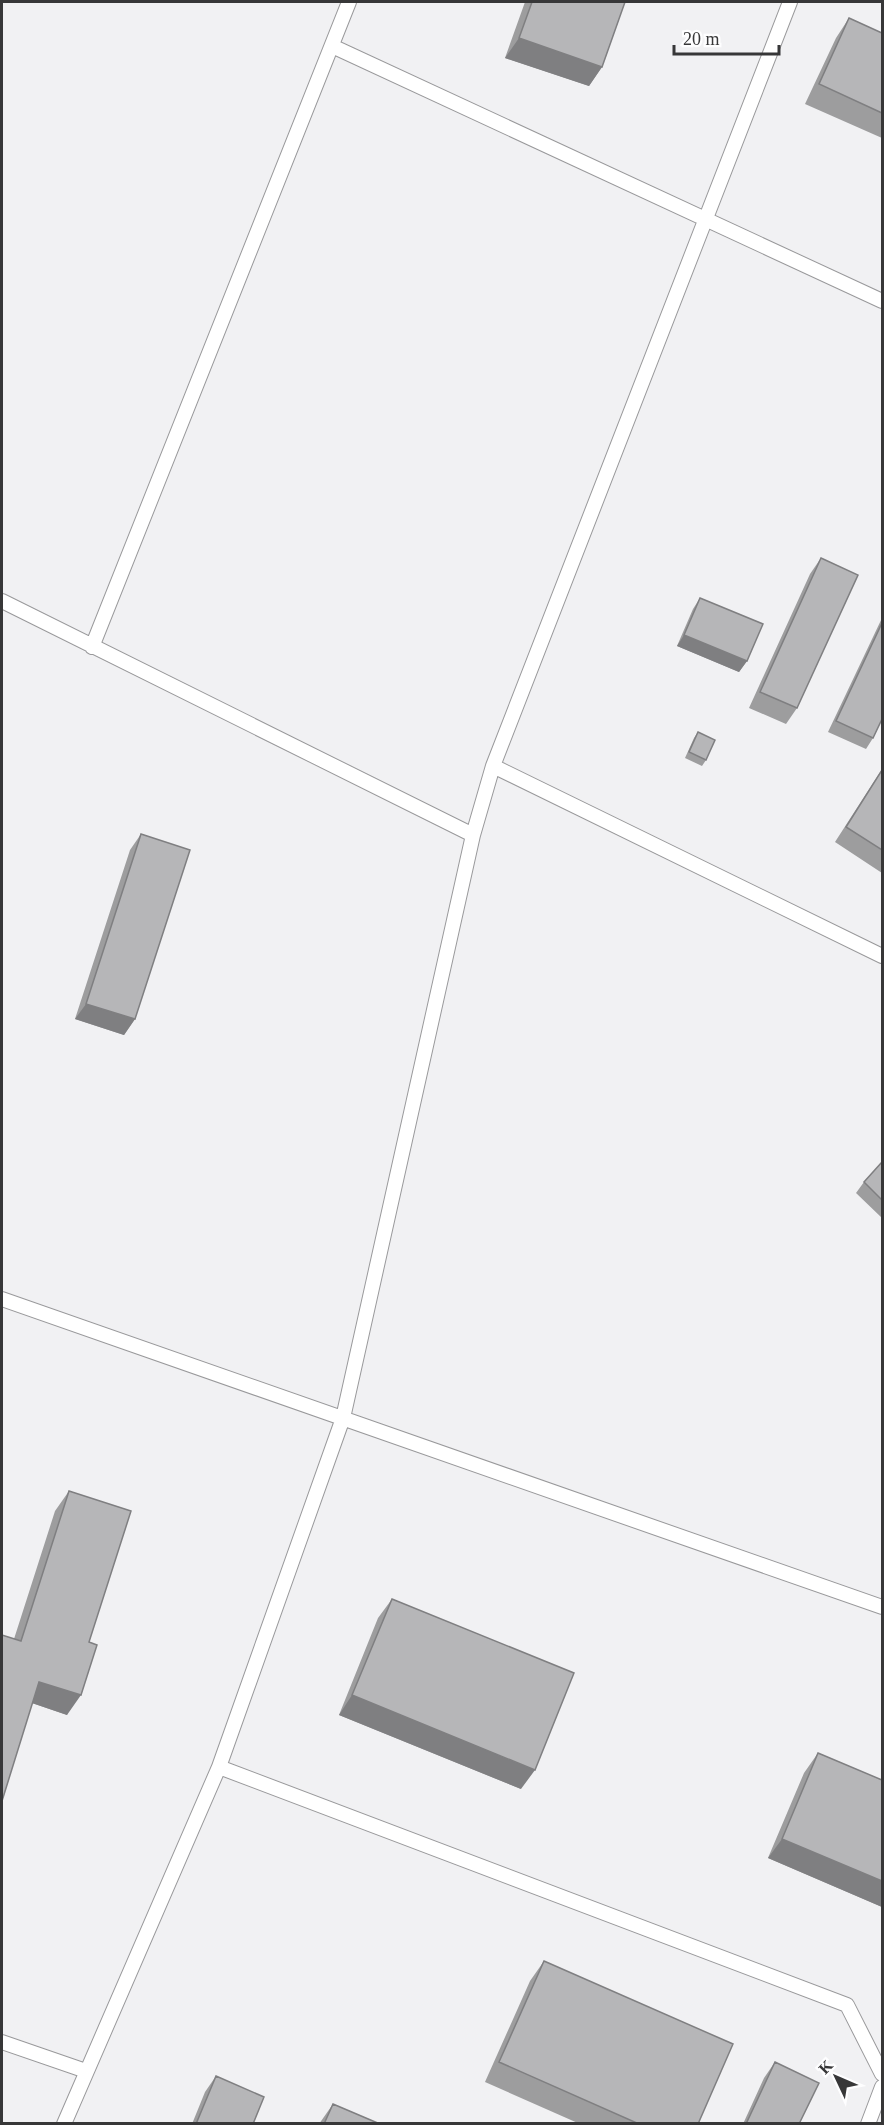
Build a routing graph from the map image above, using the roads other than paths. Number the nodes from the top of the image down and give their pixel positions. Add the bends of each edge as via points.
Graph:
1 (349, 2) edge
2 (790, 2) edge
3 (332, 46) junction
4 (704, 221) junction
5 (882, 302) edge
6 (2, 602) edge
7 (92, 647) junction
8 (493, 766) junction
9 (473, 835) junction
10 (882, 956) edge
11 (2, 1299) edge
12 (344, 1418) junction
13 (882, 1607) edge
14 (219, 1767) junction
15 (2, 2042) edge
16 (86, 2071) junction
17 (882, 2074) edge
18 (882, 2087) edge
19 (64, 2124) edge
20 (868, 2124) edge

1 - 3 lane
2 - 4 lane
3 - 4 lane
3 - 7 lane
4 - 5 lane
4 - 8 lane
6 - 7 lane
7 - 9 lane
8 - 9 lane
8 - 10 lane
9 - 12 lane
11 - 12 lane
12 - 13 lane
12 - 14 lane
14 - 16 lane
14 - 17 lane via 847,2005
15 - 16 lane
16 - 19 lane
18 - 20 lane

